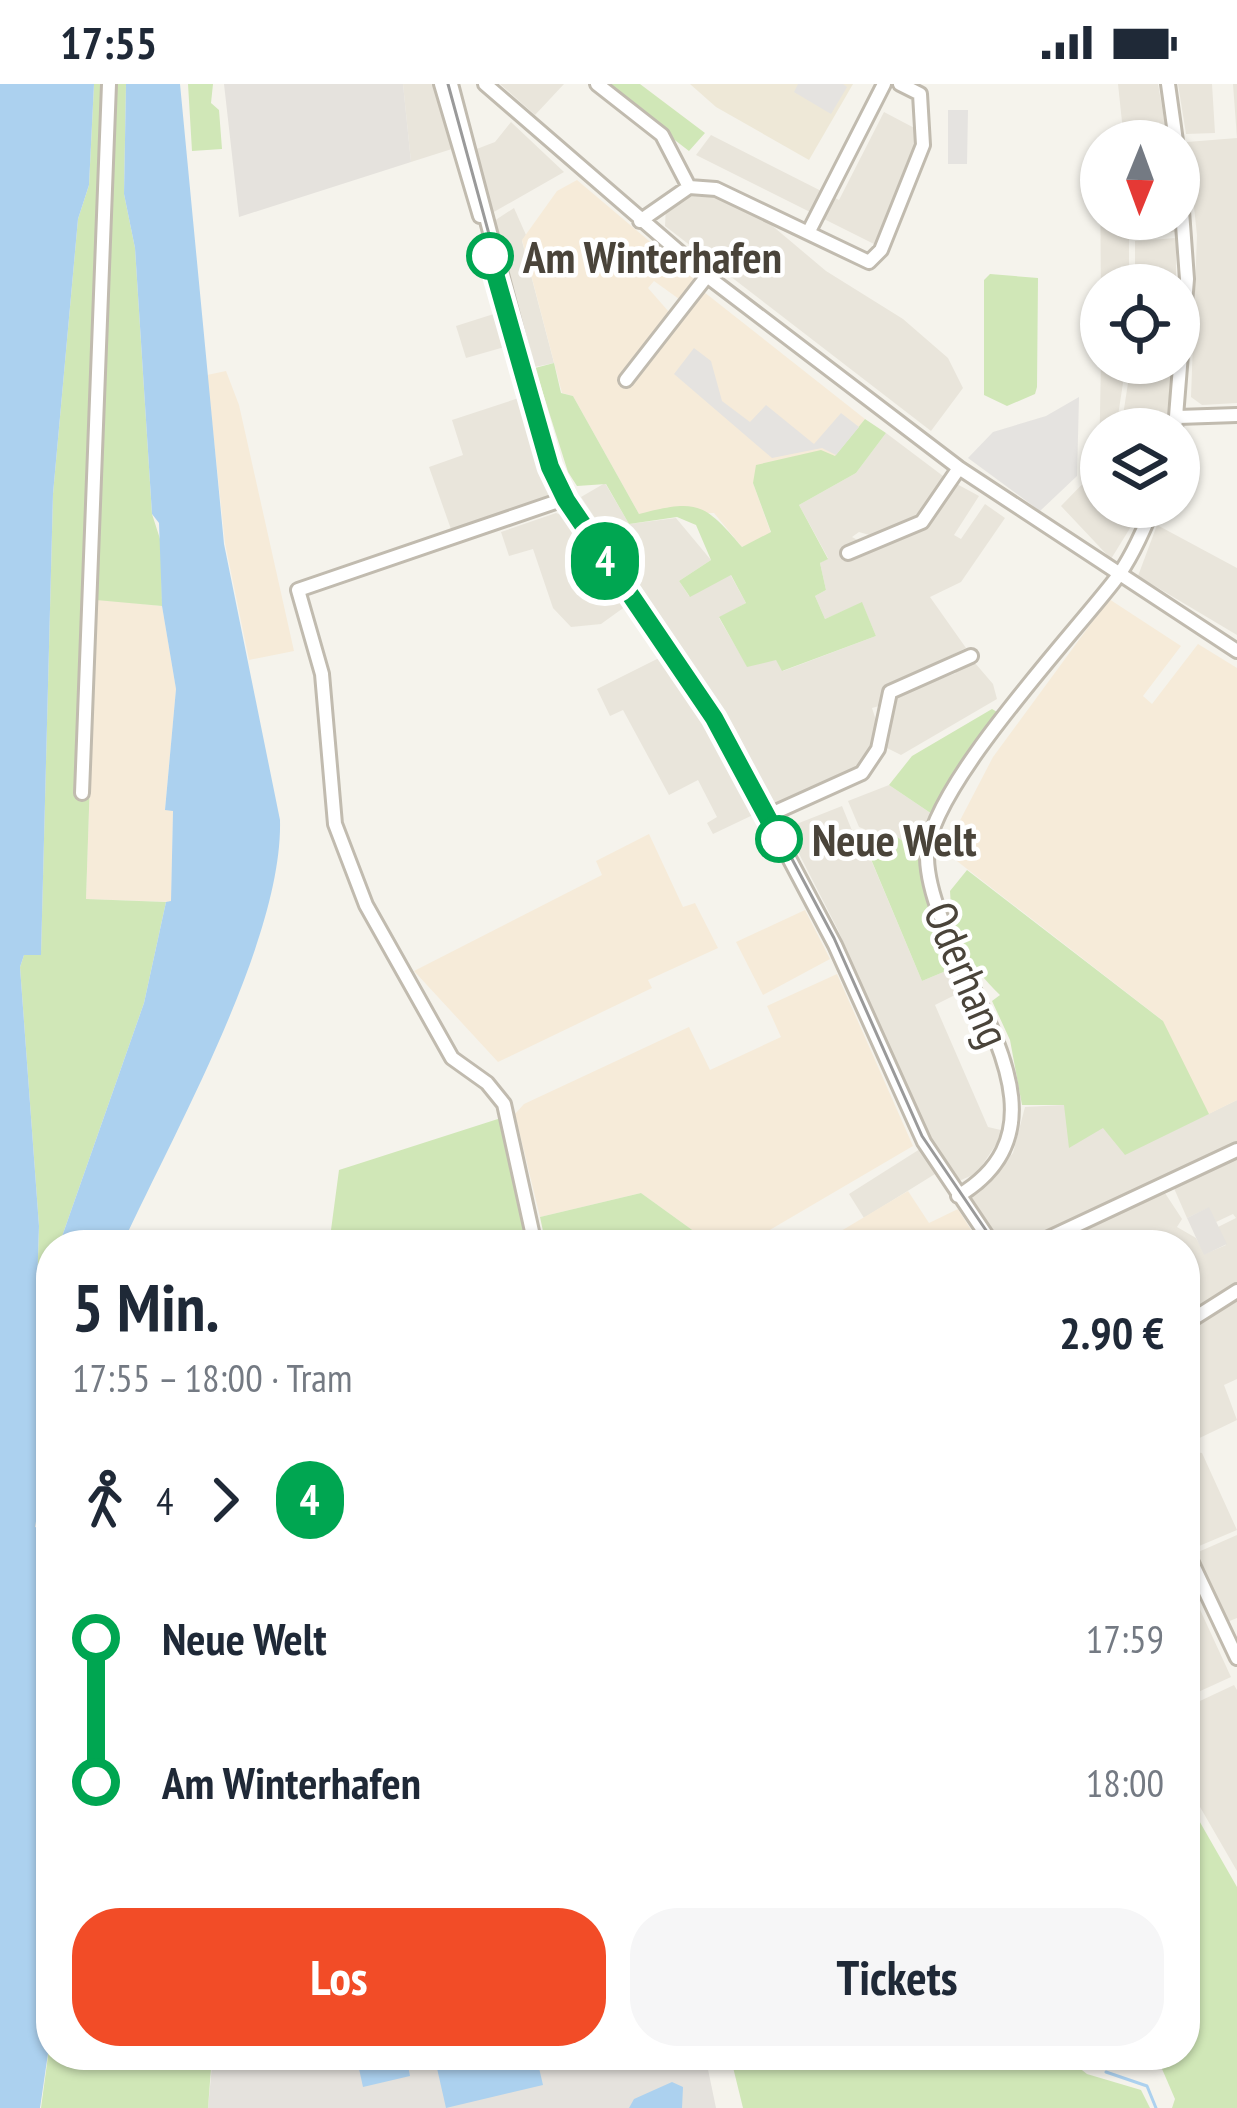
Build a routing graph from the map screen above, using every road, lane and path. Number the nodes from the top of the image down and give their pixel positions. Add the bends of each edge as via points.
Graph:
1 (109, 84) edge
2 (485, 84) edge
3 (596, 84) edge
4 (884, 84) edge
5 (900, 84) edge
6 (1168, 84) edge
7 (450, 85) edge
8 (1173, 120) edge
9 (689, 187) junction
10 (640, 221) junction
11 (808, 233) junction
12 (1184, 240) edge
13 (707, 277) junction
14 (626, 380) dead end
15 (1177, 408) edge
16 (1237, 415) edge
17 (1200, 420) edge
18 (959, 468) junction
19 (567, 498) junction
20 (1142, 528) edge
21 (848, 553) dead end
22 (1118, 576) junction
23 (1237, 650) edge
24 (970, 656) dead end
25 (82, 793) dead end
26 (769, 815) junction
27 (1237, 1150) edge
28 (958, 1196) junction
29 (532, 1230) edge
30 (982, 1230) edge
31 (1066, 1230) edge
32 (1237, 1292) edge
33 (1200, 1315) edge
34 (1200, 1580) edge
35 (1237, 1658) edge

1 - 25 street
2 - 10 street
3 - 9 street via 662,135
4 - 11 street
5 - 11 street via 920,94 925,136 881,250 869,262
6 - 8 street
7 - 19 street via 471,198
9 - 10 street
9 - 11 street via 716,189
10 - 13 street
12 - 15 street
13 - 14 street
13 - 18 street
16 - 17 street
18 - 21 street via 922,522
18 - 22 street
19 - 26 street via 716,719
19 - 29 street via 298,590 322,674 335,824 366,905 452,1058 504,1104
20 - 22 street, Oderhang
22 - 23 street
22 - 28 street, Oderhang via 1015,698 930,837 935,908 992,1026 1013,1111 997,1159
24 - 26 street via 890,692 878,749 862,773
26 - 28 street via 902,1098
27 - 31 street
28 - 30 street
32 - 33 street
34 - 35 street

